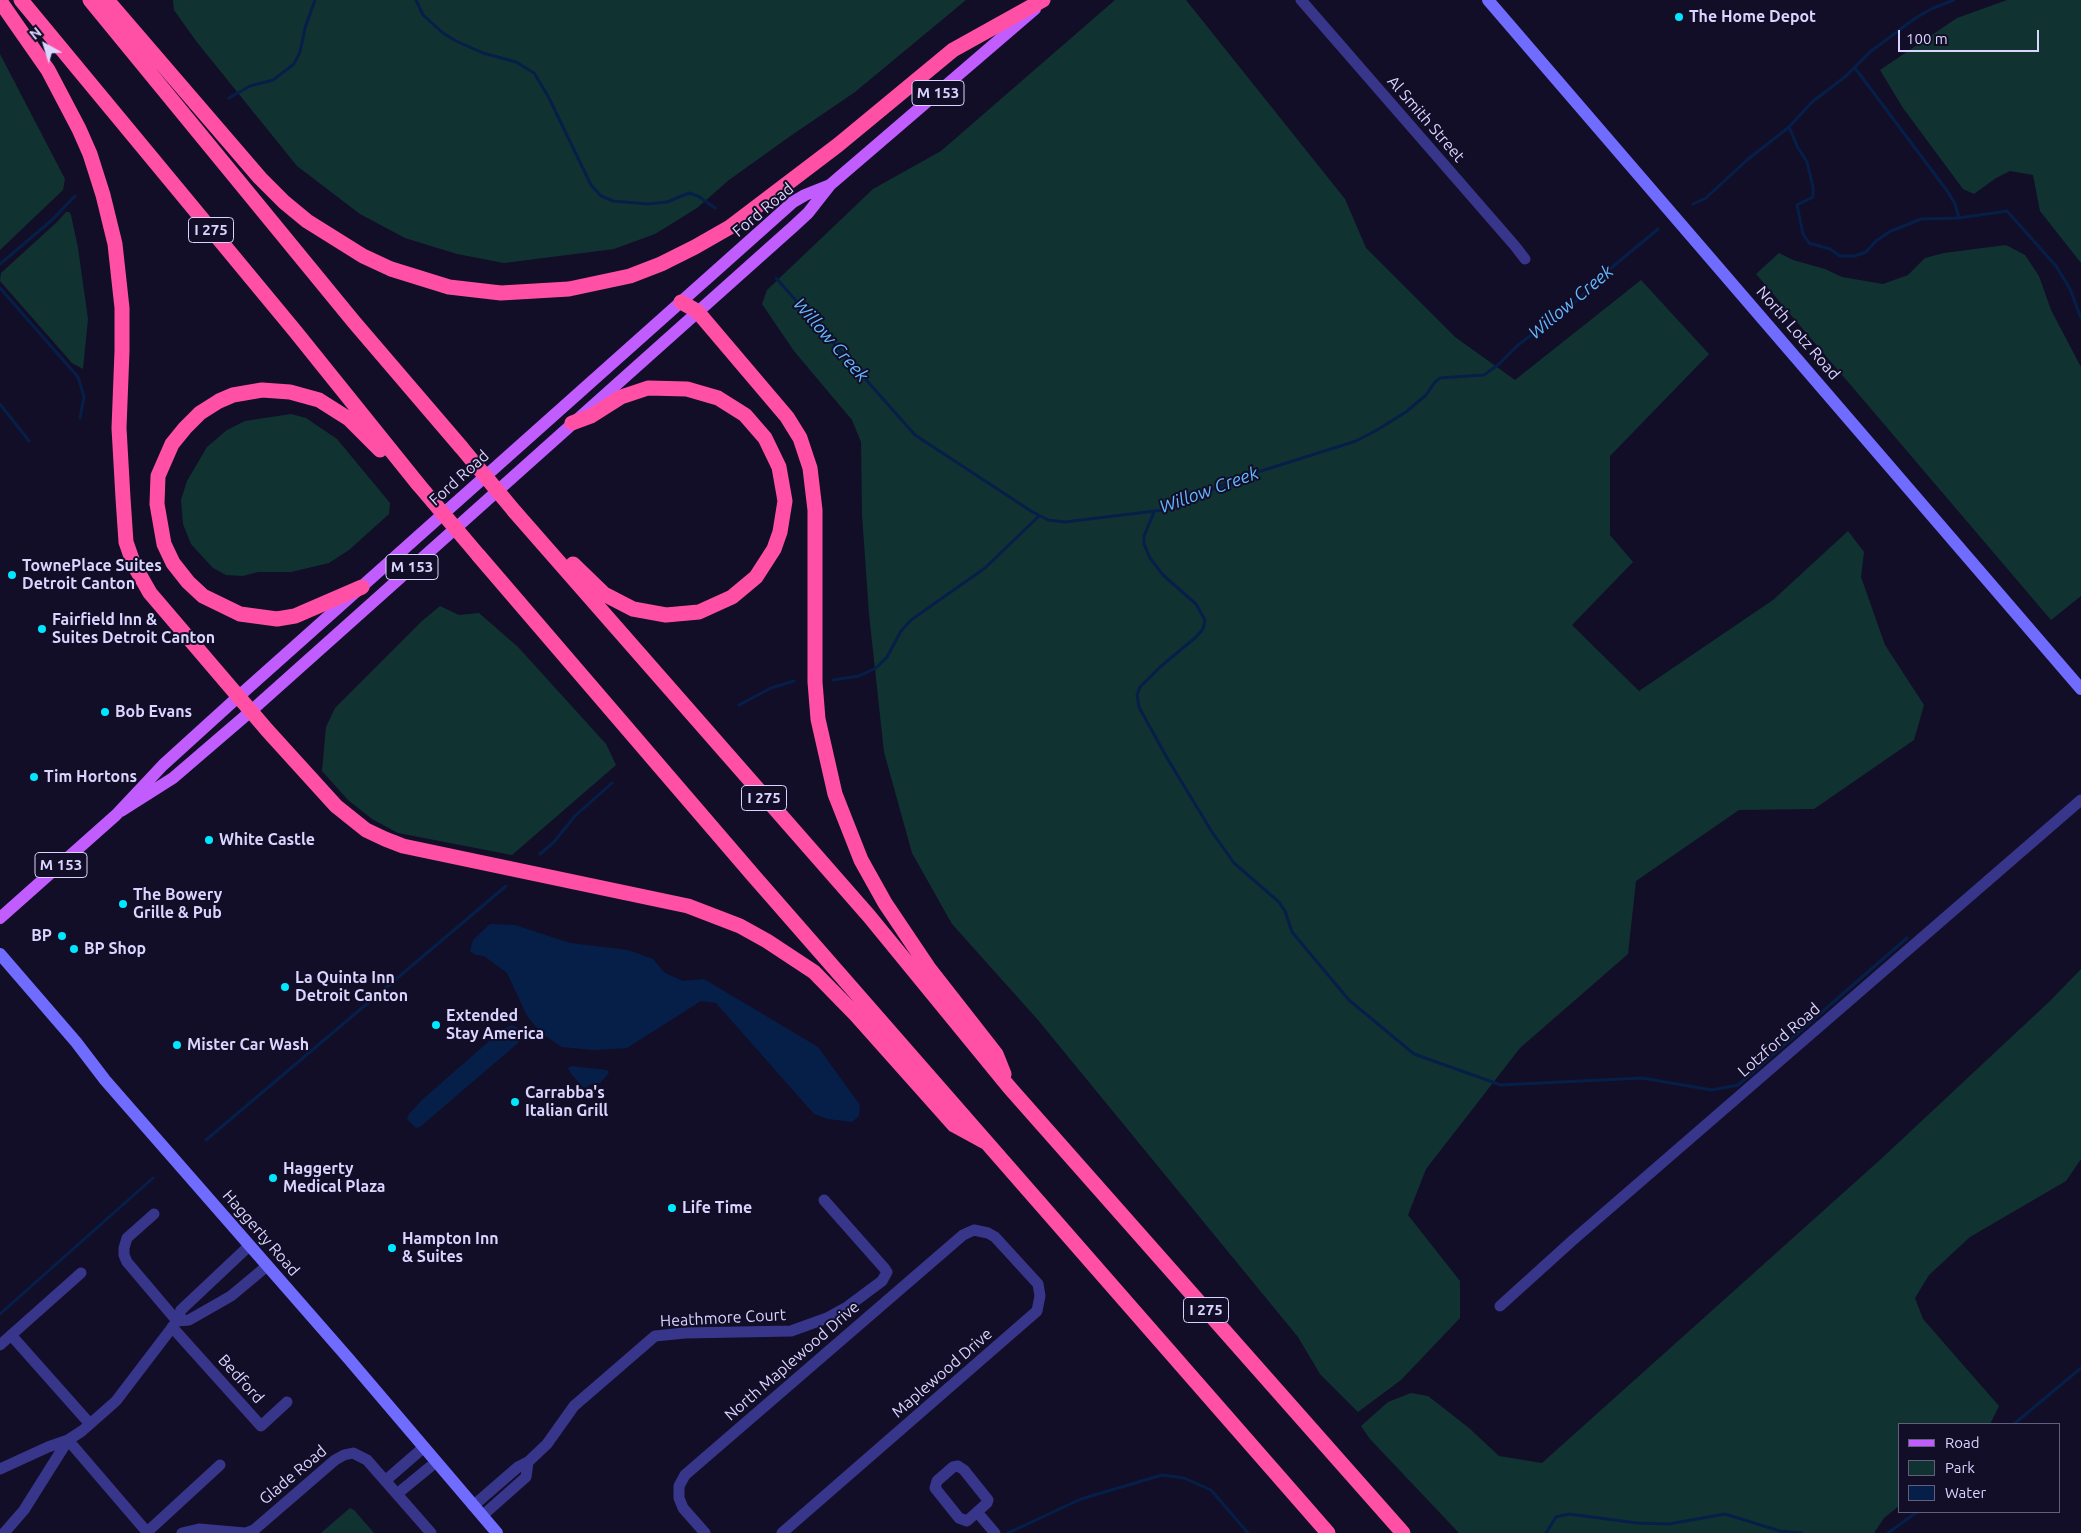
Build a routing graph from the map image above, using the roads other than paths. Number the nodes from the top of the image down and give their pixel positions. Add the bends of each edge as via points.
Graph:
1 (21, 0) edge
2 (90, 0) edge
3 (107, 0) edge
4 (1044, 0) edge
5 (1302, 0) edge
6 (1488, 0) edge
7 (0, 1) edge
8 (830, 185) junction
9 (1525, 259) dead end
10 (681, 302) junction
11 (698, 311) junction
12 (572, 423) junction
13 (398, 461) junction
14 (527, 526) junction
15 (362, 587) junction
16 (2081, 689) edge
17 (239, 696) junction
18 (251, 710) junction
19 (2081, 800) edge
20 (121, 811) junction
21 (0, 918) edge
22 (0, 954) edge
23 (1009, 1087) junction
24 (987, 1143) junction
25 (824, 1200) dead end
26 (154, 1214) dead end
27 (974, 1230) joint
28 (250, 1246) junction
29 (267, 1266) junction
30 (81, 1273) dead end
31 (1500, 1306) dead end
32 (174, 1324) junction
33 (11, 1335) junction
34 (0, 1345) edge
35 (287, 1402) dead end
36 (90, 1424) junction
37 (68, 1440) junction
38 (423, 1448) junction
39 (436, 1462) junction
40 (528, 1462) junction
41 (220, 1465) dead end
42 (0, 1469) edge
43 (385, 1481) junction
44 (397, 1494) junction
45 (473, 1506) junction
46 (977, 1512) junction
47 (482, 1516) junction
48 (4, 1533) edge
49 (146, 1533) edge
50 (182, 1533) edge
51 (245, 1533) edge
52 (431, 1533) edge
53 (496, 1533) edge
54 (706, 1533) edge
55 (782, 1533) edge
56 (995, 1533) edge
57 (1328, 1533) edge
58 (1403, 1533) edge

1 - 13 highway, I 275 via 295,331
2 - 14 highway, I 275, bridge via 354,322
3 - 4 highway via 260,178 307,221 363,256 392,269 449,287 501,293 569,289 630,276 696,248 730,227 838,145 953,50
4 - 8 main road, Ford Road / M 153
5 - 9 street, Al Smith Street
6 - 16 street, North Lotz Road
7 - 17 highway via 48,70 79,129 101,189 115,244 122,308 119,428 129,552 150,593
8 - 10 main road, Ford Road / M 153 via 804,194 793,202
8 - 11 main road, Ford Road / M 153 via 808,213
10 - 11 highway
10 - 15 main road, Ford Road / M 153
11 - 12 main road, Ford Road / M 153
11 - 23 highway via 787,417 807,456 813,479 815,510 814,654 818,719 835,794 847,828 885,903 928,967 996,1054
12 - 14 highway via 591,416 621,397 648,388 687,389 731,405 756,427 779,467 785,500 784,518 774,549 756,578 732,597 699,612 666,615 633,609 604,594 547,537
12 - 18 main road, Ford Road / M 153
13 - 15 highway via 319,400 290,392 262,390 234,395 200,413 172,444 158,476 157,504 164,544 178,570 203,596 240,614 277,619 296,616
13 - 24 highway, I 275, bridge
14 - 23 highway, I 275 via 869,916
15 - 17 main road, Ford Road / M 153
17 - 18 highway
17 - 20 main road, Ford Road / M 153 via 163,765
18 - 20 main road, Ford Road / M 153 via 173,778
18 - 24 highway via 336,806 366,830 384,839 403,846 688,906 740,926 767,941 814,972 954,1125
19 - 31 street, Lotzford Road
20 - 21 main road, Ford Road / M 153
22 - 28 street, Haggerty Road
23 - 58 highway, I 275
24 - 57 highway, I 275
25 - 40 street, Heathmore Court via 885,1269 887,1272 882,1281 847,1307 791,1331 655,1336 574,1406 547,1444
26 - 32 street, Bedford via 127,1238 124,1255
27 - 54 street, North Maplewood Drive via 962,1235 685,1475 679,1486 679,1498 683,1508
27 - 55 street, Maplewood Drive via 995,1237 1038,1284 1037,1311
28 - 29 street, Haggerty Road
28 - 32 street via 181,1310
29 - 32 street via 231,1296 189,1320
29 - 38 street, Haggerty Road
30 - 33 street
32 - 35 street, Bedford via 261,1426
32 - 36 street via 116,1401
33 - 34 street
33 - 36 street
36 - 37 street
37 - 42 street
37 - 48 street via 24,1510
37 - 49 street
38 - 39 street, Haggerty Road
38 - 43 street
39 - 44 street
39 - 45 street, Haggerty Road
40 - 45 street, Heathmore Court via 518,1466
40 - 47 street, Heathmore Court via 526,1477
41 - 49 street
43 - 44 street, Glade Road
43 - 51 street, Glade Road via 364,1457 353,1453 344,1455 254,1530
44 - 52 street, Glade Road
45 - 47 street, Haggerty Road
46 - 46 street via 987,1503 986,1495 961,1466 953,1467 937,1481 935,1488 963,1520 967,1521
46 - 56 street
47 - 53 street, Haggerty Road
50 - 51 street, Glade Road via 199,1530

